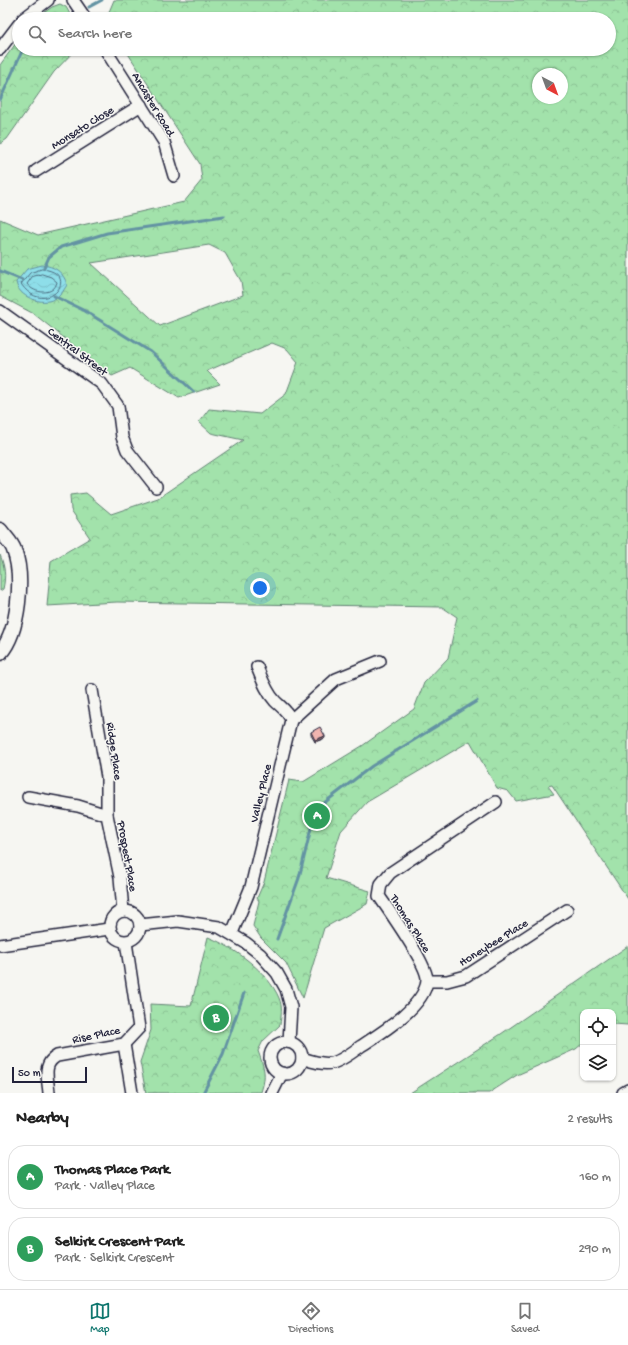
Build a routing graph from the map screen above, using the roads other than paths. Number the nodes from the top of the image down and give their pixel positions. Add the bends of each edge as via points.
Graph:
1 (48, 0) edge
2 (73, 0) edge
3 (32, 12) edge
4 (81, 12) edge
5 (12, 33) edge
6 (0, 49) edge
7 (110, 56) edge
8 (141, 105) junction
9 (36, 171) dead end
10 (174, 176) dead end
11 (0, 311) edge
12 (156, 487) dead end
13 (0, 530) edge
14 (0, 653) edge
15 (380, 661) dead end
16 (257, 667) dead end
17 (92, 690) dead end
18 (291, 720) junction
19 (28, 797) dead end
20 (496, 802) dead end
21 (107, 815) junction
22 (567, 910) dead end
23 (123, 911) junction
24 (140, 925) junction
25 (109, 929) junction
26 (232, 933) junction
27 (126, 942) junction
28 (0, 945) edge
29 (427, 981) junction
30 (289, 1042) junction
31 (124, 1044) junction
32 (302, 1058) junction
33 (282, 1073) junction
34 (628, 1090) edge
35 (49, 1093) edge
36 (132, 1093) edge
37 (272, 1093) edge
38 (623, 1093) edge

1 - 3 street
2 - 4 street
5 - 6 street
7 - 8 street, Ancaster Road
8 - 9 street, Monsato Close
8 - 10 street, Ancaster Road via 164,142
11 - 12 street, Central Street via 102,384 118,406 122,437 127,450
13 - 14 street via 14,550 20,584 16,616 7,645
15 - 18 street via 336,679
16 - 18 street via 265,687 289,714
17 - 21 street, Ridge Place via 107,777
18 - 26 street, Valley Place via 251,887
19 - 21 street, Prospect Place via 78,806
20 - 29 street, Thomas Place via 390,873 381,884 379,896 420,959
21 - 23 street, Prospect Place via 120,877
22 - 29 street, Honeybee Place via 466,976 447,981
23 - 24 street via 134,914
23 - 25 street via 112,917
24 - 26 street via 178,921 219,927
24 - 27 street via 135,938
25 - 27 street via 115,939
25 - 28 street
26 - 30 street via 260,954 286,989 291,1007
27 - 31 street, Rise Place via 139,1028
29 - 32 street via 420,999 399,1020 352,1052 332,1063
30 - 32 street via 298,1048
30 - 33 street via 279,1043 271,1051 273,1067
31 - 35 street, Rise Place via 64,1054 50,1060 46,1066
31 - 36 street
32 - 33 street via 296,1070
33 - 37 street
34 - 38 street

